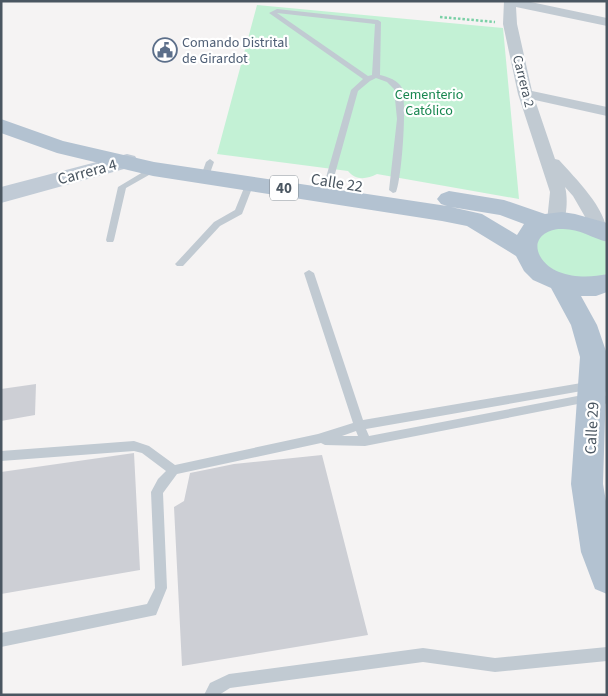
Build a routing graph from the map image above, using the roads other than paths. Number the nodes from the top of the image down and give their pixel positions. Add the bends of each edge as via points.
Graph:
1 (510, 2) edge
2 (607, 22) edge
3 (376, 76) junction
4 (367, 79) junction
5 (525, 94) junction
6 (607, 112) edge
7 (1, 125) edge
8 (73, 151) junction
9 (548, 159) junction
10 (127, 161) junction
11 (153, 168) junction
12 (208, 169) junction
13 (329, 180) junction
14 (48, 182) junction
15 (250, 183) junction
16 (393, 190) junction
17 (1, 195) edge
18 (550, 222) junction
19 (604, 232) edge
20 (110, 240) dead end
21 (527, 252) junction
22 (180, 264) dead end
23 (309, 273) dead end
24 (561, 283) junction
25 (606, 290) edge
26 (600, 393) edge
27 (360, 425) junction
28 (318, 439) junction
29 (365, 441) junction
30 (1, 456) edge
31 (174, 470) junction
32 (607, 577) edge
33 (1, 640) edge
34 (607, 654) edge
35 (211, 695) edge

1 - 2 street
1 - 5 street, Carrera 2 via 510,24
3 - 4 lane
3 - 4 lane via 378,22 272,13
3 - 16 lane via 390,80 398,88 401,119
4 - 13 lane via 355,90
5 - 6 street
5 - 9 street, Carrera 2
7 - 8 main road, Calle 22 / 40
8 - 10 main road, Calle 22 / 40
8 - 14 street, Carrera 4
9 - 18 street, Carrera 2 via 558,192
9 - 19 street, Carrera 2 via 579,193
10 - 11 main road, Calle 22 / 40
10 - 12 main road, Calle 22 / 40 via 161,154
10 - 14 street, Carrera 4
11 - 12 main road, Calle 22 / 40
11 - 20 lane via 122,187
12 - 13 main road, Calle 22 / 40
12 - 15 main road, Calle 22 / 40
13 - 16 main road, Calle 22 / 40
14 - 17 street, Carrera 4
15 - 21 main road, Calle 22 / 40 via 474,220
15 - 22 lane via 240,212 217,224
16 - 18 main road, Calle 22 / 40 via 504,208
18 - 19 main road, 40 via 579,222
18 - 21 main road via 529,234
21 - 24 main road, 40 via 538,270
23 - 27 lane
24 - 25 main road, 40
24 - 26 main road, Calle 29 via 584,325
26 - 27 lane
26 - 29 lane
26 - 32 main road, Calle 29 via 587,484 598,552
27 - 28 lane
27 - 29 lane
28 - 29 lane
28 - 31 lane
30 - 31 lane via 134,446 145,449
31 - 33 lane via 157,492 161,588 151,610
34 - 35 lane via 495,665 423,655 229,681 215,688

